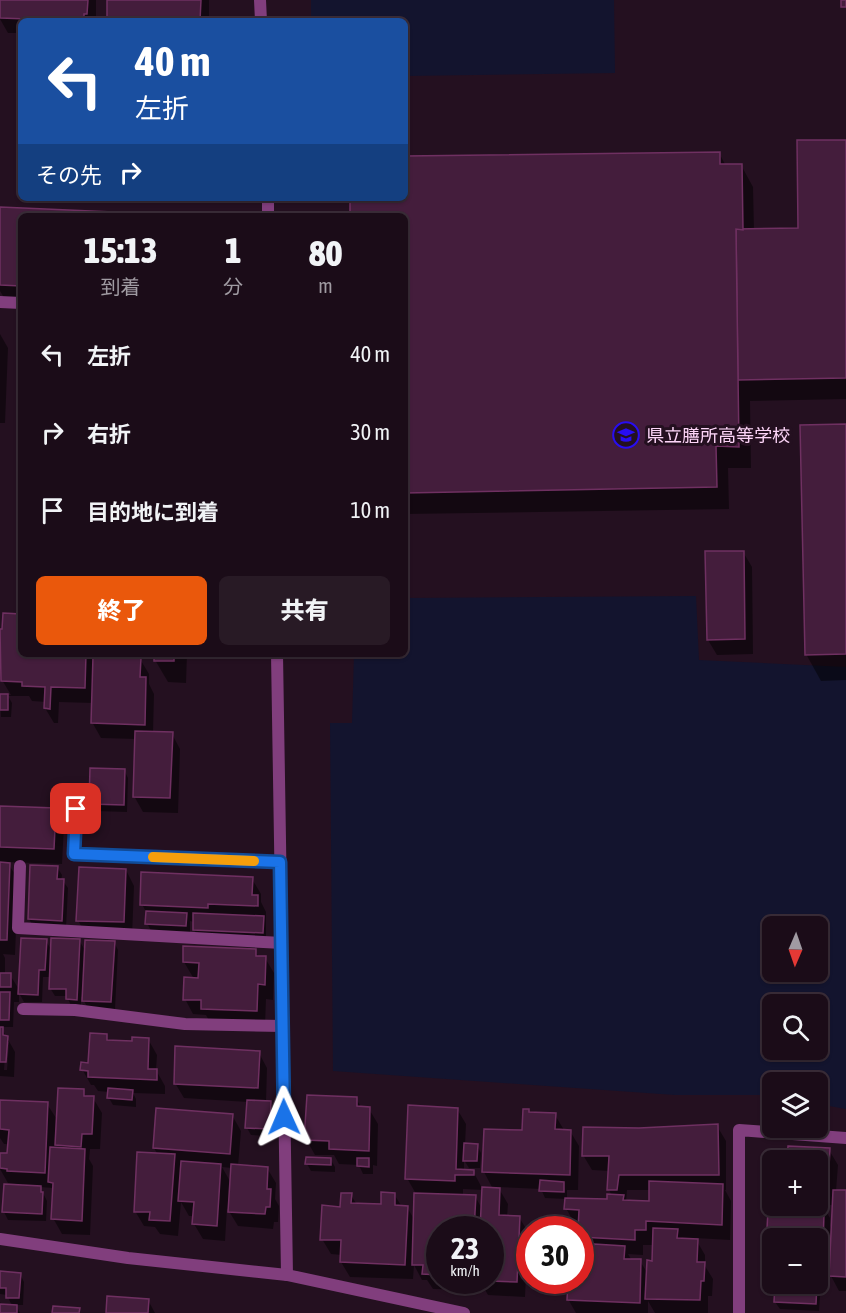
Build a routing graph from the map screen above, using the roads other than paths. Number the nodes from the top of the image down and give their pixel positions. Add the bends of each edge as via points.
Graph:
1 (260, 0) edge
2 (261, 18) edge
3 (0, 302) edge
4 (18, 303) edge
5 (277, 657) edge
6 (76, 809) dead end
7 (280, 862) junction
8 (20, 866) dead end
9 (282, 943) junction
10 (23, 1009) dead end
11 (282, 1026) junction
12 (846, 1138) edge
13 (0, 1239) edge
14 (286, 1275) junction
15 (464, 1313) edge
16 (740, 1313) edge

1 - 2 street
3 - 4 street
5 - 7 street
6 - 7 street via 74,854
7 - 9 street
8 - 9 street via 18,928
9 - 11 street
10 - 11 street via 185,1024
11 - 14 street
12 - 16 street via 740,1130
13 - 14 street
14 - 15 street

